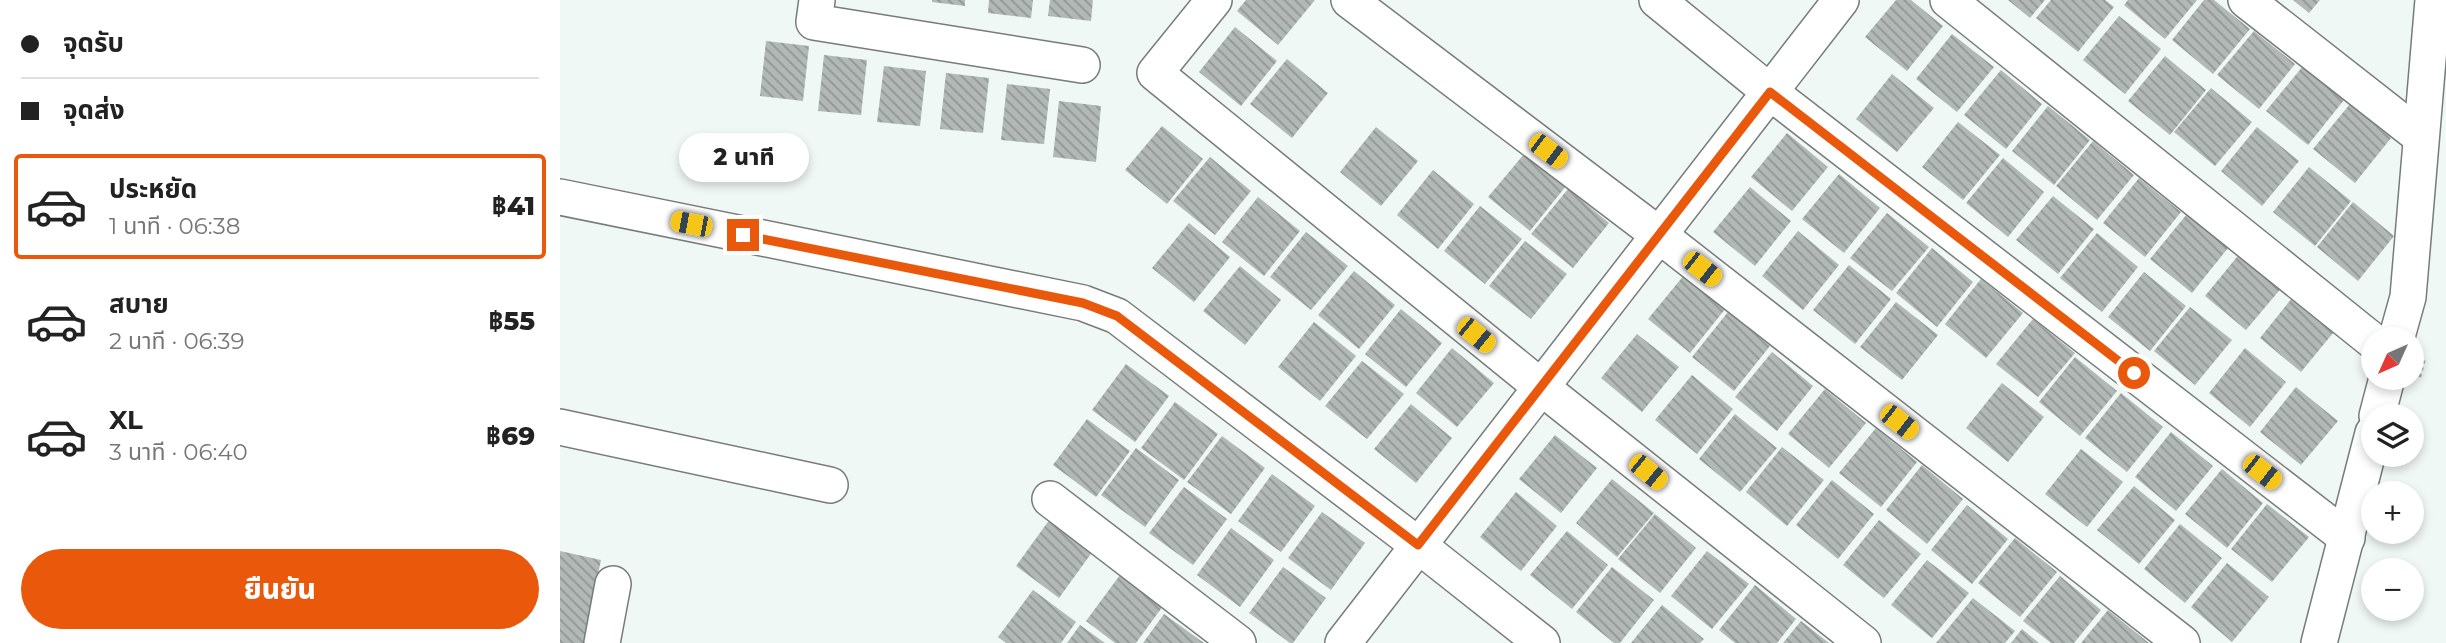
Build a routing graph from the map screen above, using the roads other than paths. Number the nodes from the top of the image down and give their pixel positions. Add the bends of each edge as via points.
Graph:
1 (817, 0) edge
2 (1213, 0) edge
3 (1349, 0) edge
4 (1657, 0) edge
5 (1841, 0) edge
6 (1948, 0) edge
7 (2246, 0) edge
8 (2433, 0) edge
9 (1082, 65) dead end
10 (1770, 92) junction
11 (2421, 137) junction
12 (560, 198) edge
13 (1659, 234) junction
14 (2400, 327) edge
15 (2361, 331) edge
16 (1541, 387) junction
17 (560, 427) edge
18 (2365, 467) edge
19 (830, 485) dead end
20 (1050, 499) dead end
21 (2347, 538) junction
22 (1418, 545) junction
23 (613, 584) dead end
24 (602, 643) edge
25 (1238, 643) edge
26 (1343, 643) edge
27 (1542, 643) edge
28 (1863, 643) edge
29 (2182, 643) edge
30 (2319, 643) edge

1 - 9 street via 814,22
2 - 16 street via 1155,73
3 - 13 street
4 - 10 street
5 - 10 street
6 - 15 street
7 - 11 street
8 - 11 street
10 - 13 street
10 - 21 street
11 - 14 street via 2408,297
12 - 22 street via 1083,303 1117,316
13 - 16 street
13 - 29 street
16 - 22 street
16 - 28 street
17 - 19 street
18 - 21 street
20 - 25 street
21 - 30 street
22 - 26 street
22 - 27 street
23 - 24 street

